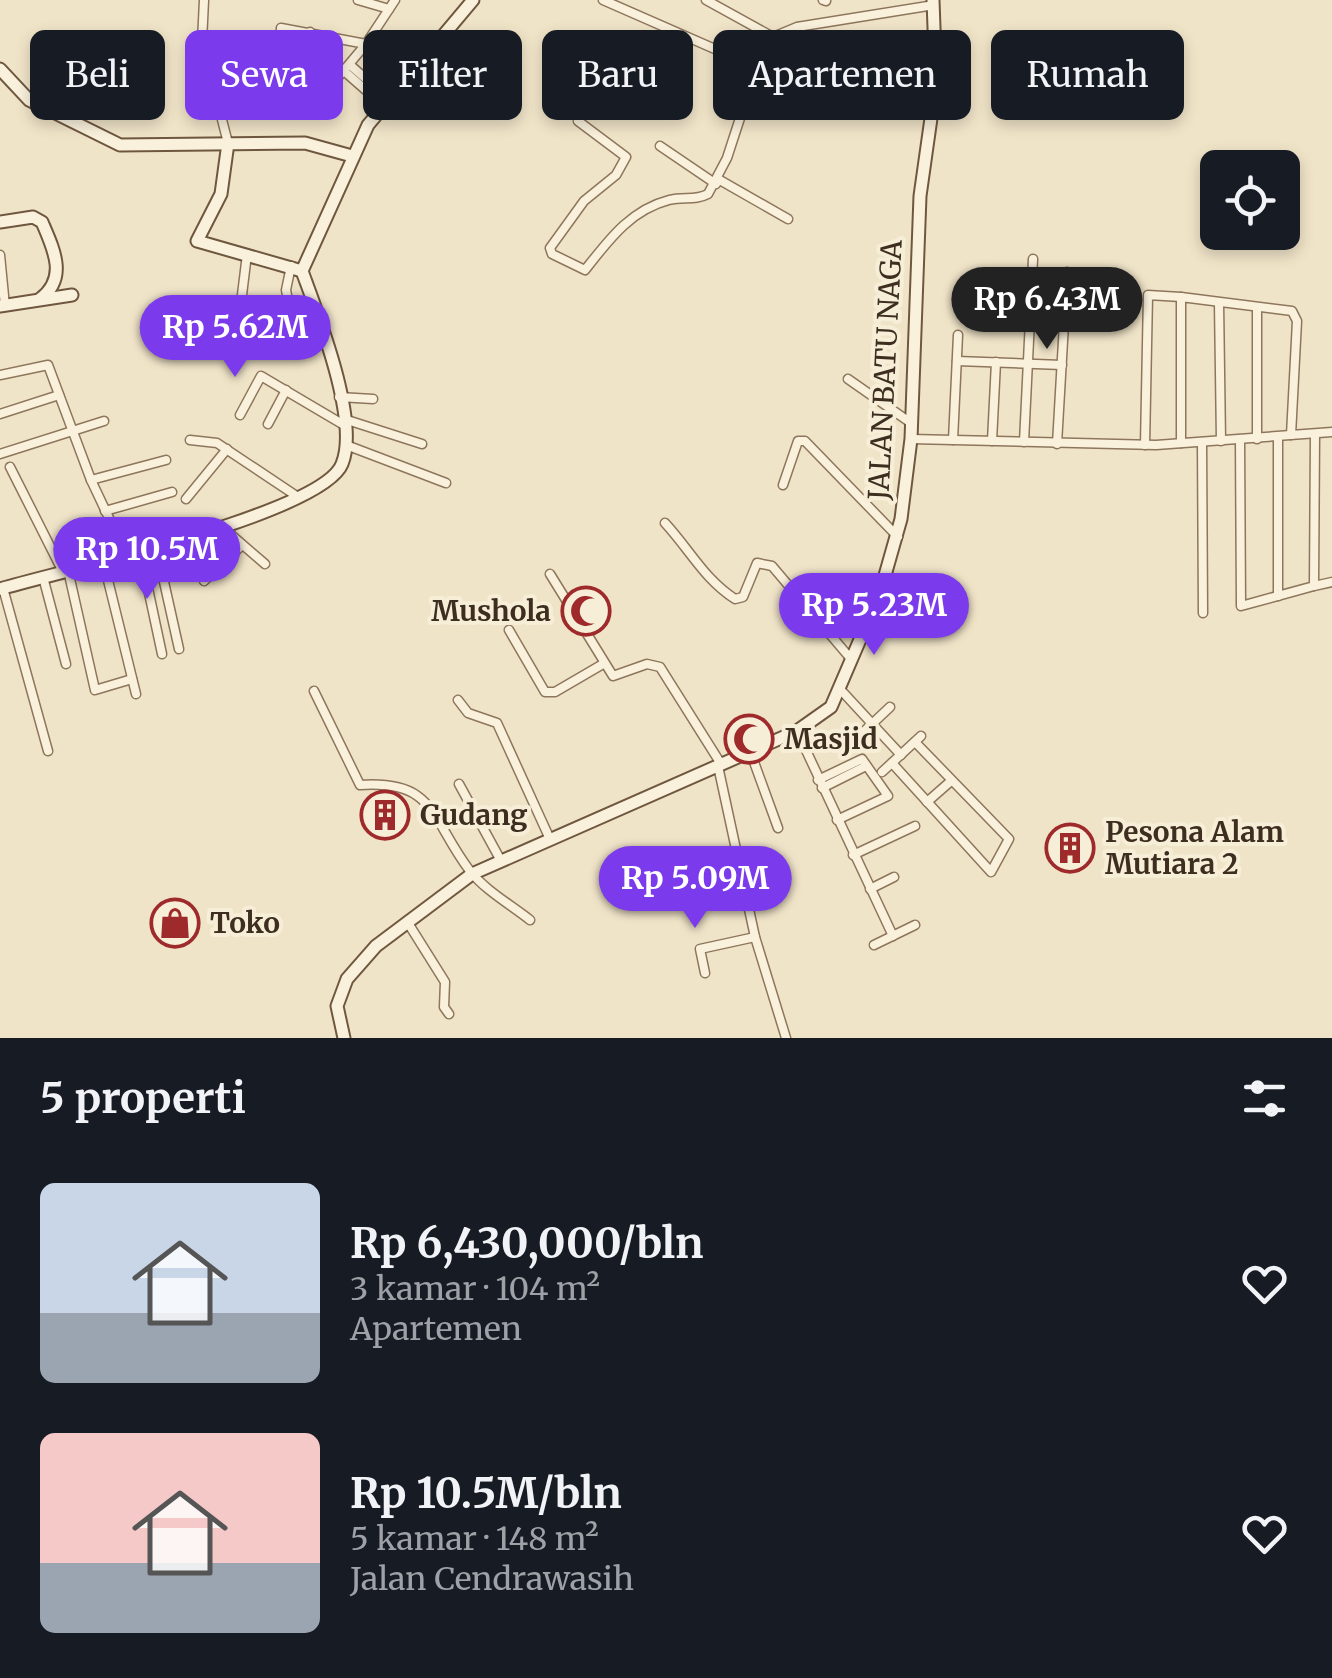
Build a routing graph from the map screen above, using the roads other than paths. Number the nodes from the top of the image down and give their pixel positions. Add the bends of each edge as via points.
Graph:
1 (204, 0) edge
2 (358, 0) edge
3 (394, 0) edge
4 (473, 0) edge
5 (603, 0) edge
6 (706, 0) edge
7 (933, 3) edge
8 (389, 9) junction
9 (375, 30) edge
10 (447, 30) edge
11 (760, 30) edge
12 (790, 30) edge
13 (363, 48) edge
14 (713, 48) edge
15 (347, 68) junction
16 (0, 69) edge
17 (343, 72) edge
18 (363, 82) edge
19 (375, 120) edge
20 (738, 120) edge
21 (578, 121) dead end
22 (228, 143) junction
23 (660, 146) dead end
24 (352, 156) junction
25 (717, 181) junction
26 (788, 220) dead end
27 (0, 222) edge
28 (247, 254) junction
29 (0, 255) edge
30 (1033, 260) dead end
31 (297, 269) junction
32 (1067, 272) dead end
33 (72, 294) dead end
34 (1181, 297) junction
35 (40, 299) junction
36 (241, 303) dead end
37 (1218, 303) junction
38 (2, 306) edge
39 (1258, 308) junction
40 (292, 326) dead end
41 (958, 334) dead end
42 (957, 360) junction
43 (996, 362) junction
44 (1028, 363) junction
45 (1062, 364) junction
46 (0, 375) edge
47 (848, 378) dead end
48 (286, 390) junction
49 (59, 395) junction
50 (339, 397) junction
51 (373, 399) dead end
52 (0, 414) edge
53 (240, 415) dead end
54 (104, 420) dead end
55 (344, 422) junction
56 (911, 423) junction
57 (268, 424) dead end
58 (72, 430) junction
59 (1332, 432) edge
60 (1316, 434) junction
61 (1290, 435) junction
62 (1278, 437) junction
63 (1257, 438) junction
64 (911, 439) junction
65 (190, 440) dead end
66 (953, 440) junction
67 (992, 440) junction
68 (1240, 440) junction
69 (1221, 441) junction
70 (1024, 442) junction
71 (1202, 442) junction
72 (1181, 443) junction
73 (422, 444) dead end
74 (1057, 444) junction
75 (346, 445) junction
76 (1145, 445) junction
77 (227, 449) junction
78 (0, 454) edge
79 (166, 460) dead end
80 (10, 467) dead end
81 (91, 480) junction
82 (446, 483) dead end
83 (783, 485) dead end
84 (172, 492) dead end
85 (302, 499) junction
86 (186, 500) dead end
87 (105, 512) junction
88 (665, 523) dead end
89 (221, 526) junction
90 (898, 537) junction
91 (156, 546) junction
92 (241, 546) junction
93 (140, 551) junction
94 (126, 554) junction
95 (103, 560) junction
96 (265, 564) dead end
97 (65, 571) junction
98 (550, 574) dead end
99 (43, 577) junction
100 (204, 581) dead end
101 (1332, 582) edge
102 (1314, 586) junction
103 (1, 589) edge
104 (1278, 596) junction
105 (1204, 613) dead end
106 (508, 630) dead end
107 (179, 649) dead end
108 (162, 654) dead end
109 (850, 660) junction
110 (66, 664) dead end
111 (604, 664) junction
112 (132, 679) junction
113 (839, 688) junction
114 (314, 691) dead end
115 (136, 694) dead end
116 (458, 700) dead end
117 (890, 706) dead end
118 (873, 723) junction
119 (796, 730) junction
120 (856, 740) dead end
121 (48, 751) dead end
122 (750, 752) junction
123 (901, 755) junction
124 (892, 762) junction
125 (720, 765) junction
126 (882, 772) dead end
127 (951, 781) junction
128 (459, 784) dead end
129 (820, 784) junction
130 (926, 802) junction
131 (837, 820) junction
132 (915, 826) dead end
133 (778, 828) dead end
134 (549, 836) junction
135 (853, 856) junction
136 (500, 860) junction
137 (472, 874) junction
138 (894, 876) dead end
139 (870, 889) junction
140 (530, 920) dead end
141 (408, 922) junction
142 (915, 925) dead end
143 (894, 936) junction
144 (755, 937) junction
145 (874, 944) dead end
146 (705, 973) dead end
147 (449, 1014) dead end
148 (344, 1038) edge
149 (786, 1038) edge

1 - 22 street via 202,42
2 - 8 street
3 - 8 street
4 - 10 street
5 - 14 street
6 - 11 street
7 - 12 street
7 - 56 street, JALAN BATU NAGA via 936,83 915,263
8 - 9 street
13 - 15 street
15 - 17 street
15 - 18 street
16 - 22 street via 28,100 120,145
19 - 24 street
20 - 25 street
21 - 25 street via 629,154 551,246 550,253 586,270 618,228 667,200 705,196
22 - 24 street via 305,143
22 - 28 street via 221,194 196,240
23 - 25 street
24 - 31 street
25 - 26 street
27 - 35 street via 42,222 58,279
28 - 31 street
28 - 36 street
29 - 38 street
30 - 44 street
31 - 40 street via 286,290
31 - 50 street
32 - 45 street
33 - 35 street
34 - 37 street
34 - 72 street
34 - 76 street via 1148,296
35 - 38 street
37 - 39 street
37 - 69 street
39 - 61 street via 1292,311 1297,321
39 - 63 street
41 - 42 street
42 - 43 street
42 - 66 street
43 - 44 street
43 - 67 street
44 - 45 street
44 - 70 street
45 - 74 street
46 - 49 street via 44,362
47 - 56 street
48 - 53 street via 258,377
48 - 55 street
48 - 57 street
49 - 52 street
49 - 58 street
50 - 51 street
50 - 55 street
54 - 58 street
55 - 73 street
55 - 75 street
56 - 64 street, JALAN BATU NAGA
58 - 78 street
58 - 81 street
59 - 60 street
60 - 61 street
60 - 102 street
61 - 62 street
62 - 63 street
62 - 104 street
63 - 68 street
64 - 66 street
64 - 90 street, JALAN BATU NAGA
65 - 77 street
66 - 67 street
67 - 70 street
68 - 69 street
68 - 104 street via 1241,606
69 - 71 street
70 - 74 street
71 - 72 street
71 - 105 street
72 - 76 street
74 - 76 street
75 - 82 street
75 - 85 street via 337,473
77 - 85 street
77 - 86 street
79 - 81 street
80 - 97 street
81 - 87 street
83 - 90 street via 798,441 805,440
84 - 87 street
85 - 89 street
87 - 94 street
88 - 109 street via 698,558 701,572 735,599 744,597 756,563 772,566
89 - 91 street
89 - 92 street
90 - 109 street, JALAN BATU NAGA
91 - 93 street
91 - 107 street
92 - 96 street
92 - 100 street
93 - 94 street
93 - 108 street
94 - 95 street
95 - 97 street
95 - 112 street
97 - 99 street
97 - 112 street via 94,690
98 - 111 street
99 - 103 street
99 - 110 street
101 - 102 street
102 - 104 street
103 - 121 street
106 - 111 street via 545,692
109 - 113 street, JALAN BATU NAGA
111 - 125 street via 615,676 647,664 660,667
112 - 115 street
113 - 118 street
113 - 119 street, JALAN BATU NAGA via 829,711
114 - 137 street via 360,785 381,782 423,798
116 - 134 street via 468,713 497,723
117 - 118 street
118 - 120 street
118 - 123 street
119 - 122 street, JALAN BATU NAGA
119 - 129 street
122 - 125 street, JALAN BATU NAGA
122 - 133 street
123 - 124 street
123 - 127 street via 918,739
124 - 126 street
124 - 130 street
125 - 134 street, JALAN BATU NAGA
125 - 144 street
127 - 130 street
127 - 130 street via 1009,839 991,872
128 - 136 street
129 - 131 street
129 - 131 street via 861,759 888,798
131 - 135 street
132 - 135 street
134 - 136 street, JALAN BATU NAGA
135 - 139 street
136 - 137 street, JALAN BATU NAGA
137 - 140 street
137 - 141 street, JALAN BATU NAGA
138 - 139 street
139 - 143 street
141 - 147 street via 446,982
141 - 148 street, JALAN BATU NAGA via 362,960 340,991
142 - 143 street
143 - 145 street
144 - 146 street via 700,950
144 - 149 street

